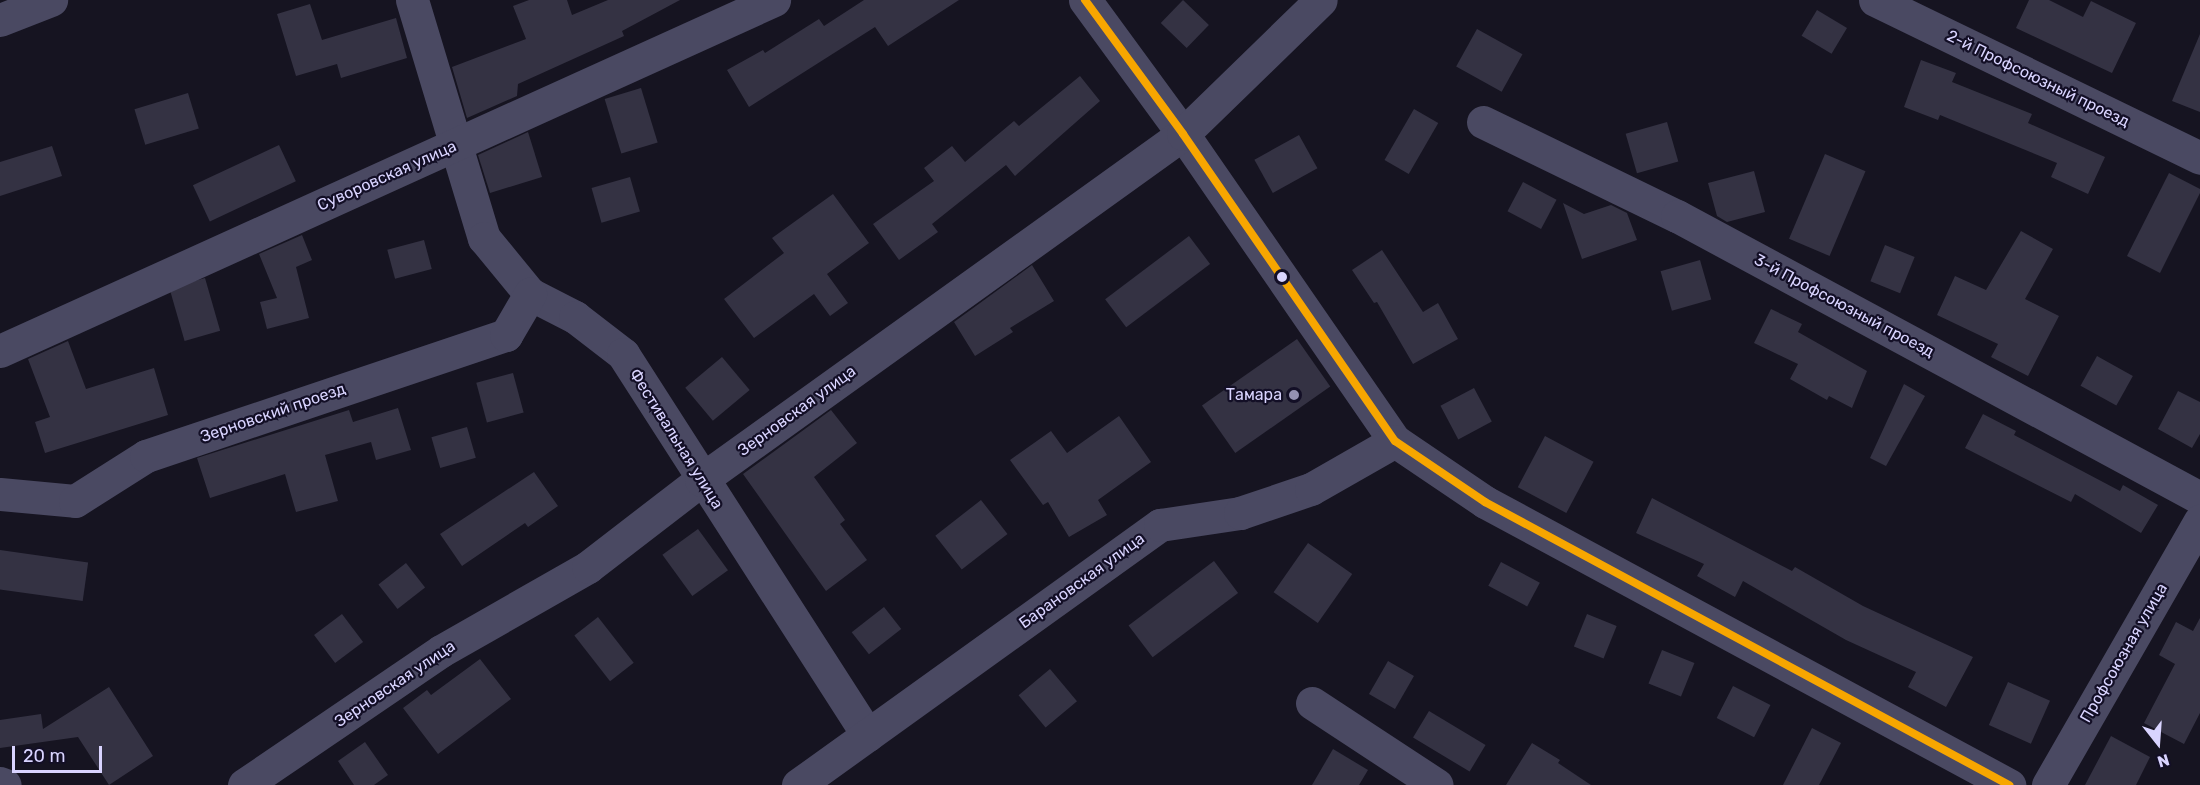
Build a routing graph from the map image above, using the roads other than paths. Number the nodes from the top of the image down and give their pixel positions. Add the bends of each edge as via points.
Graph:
1 (51, 0) edge
2 (412, 0) edge
3 (774, 0) edge
4 (1085, 0) edge
5 (1321, 0) edge
6 (1875, 0) edge
7 (0, 20) edge
8 (1483, 122) dead end
9 (1183, 134) junction
10 (457, 145) junction
11 (2200, 158) edge
12 (530, 294) junction
13 (0, 351) edge
14 (1395, 441) junction
15 (701, 480) junction
16 (0, 494) edge
17 (2200, 498) edge
18 (2200, 521) edge
19 (1312, 703) dead end
20 (868, 735) junction
21 (0, 783) edge
22 (5, 785) edge
23 (244, 785) edge
24 (798, 785) edge
25 (1437, 785) edge
26 (2009, 785) edge
27 (2048, 785) edge

1 - 7 street
2 - 10 street, Фестивальная улица
3 - 10 street, Суворовская улица
4 - 9 street
5 - 9 street, Зерновская улица
6 - 11 street, 2-й Профсоюзный проезд
8 - 17 street, 3-й Профсоюзный проезд via 1677,216
9 - 14 street
9 - 15 street, Зерновская улица
10 - 12 street, Фестивальная улица via 484,238
10 - 13 street, Суворовская улица
12 - 15 street, Фестивальная улица via 575,317 623,354 662,409
12 - 16 street, Зерновский проезд via 506,335 146,456 75,501
14 - 20 street, Барановская улица via 1311,489 1240,513 1160,525
14 - 26 street via 1485,502
15 - 20 street, Фестивальная улица
15 - 23 street, Зерновская улица via 588,567 441,651
18 - 27 street, Профсоюзная улица
19 - 25 street
20 - 24 street, Барановская улица
21 - 22 street

